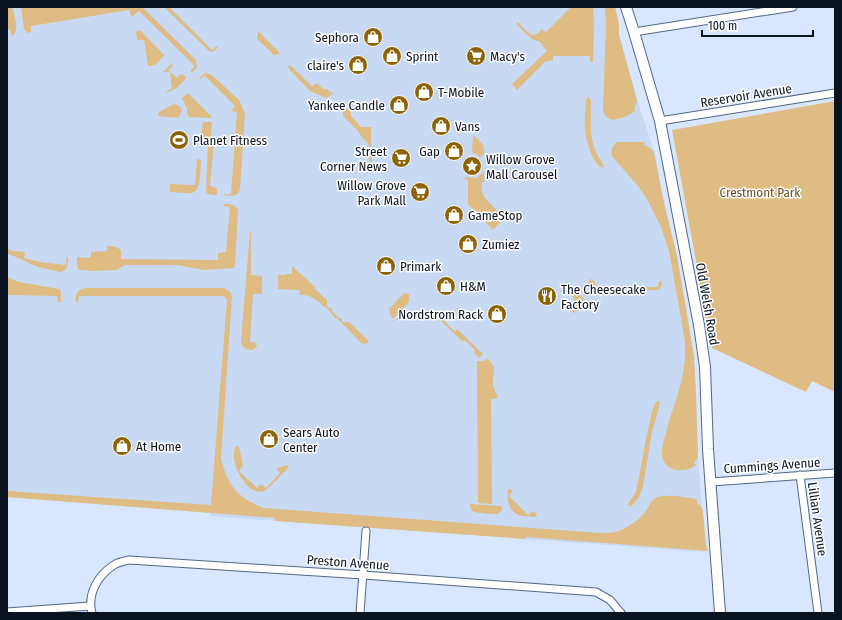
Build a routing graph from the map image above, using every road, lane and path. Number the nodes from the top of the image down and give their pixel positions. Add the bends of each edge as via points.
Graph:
1 (626, 7) edge
2 (793, 7) edge
3 (634, 32) junction
4 (835, 93) edge
5 (660, 121) junction
6 (835, 473) edge
7 (800, 475) junction
8 (711, 482) junction
9 (366, 531) dead end
10 (363, 575) junction
11 (91, 609) edge
12 (7, 612) edge
13 (360, 613) edge
14 (621, 613) edge
15 (720, 613) edge
16 (818, 613) edge

1 - 3 street, Old Welsh Road
2 - 3 street
3 - 5 street, Old Welsh Road
4 - 5 street, Reservoir Avenue
5 - 8 street, Old Welsh Road via 699,325
6 - 7 street, Cummings Avenue
7 - 8 street, Cummings Avenue
7 - 16 street, Lillian Avenue
8 - 15 street, Old Welsh Road
9 - 10 street
10 - 11 street, Preston Avenue via 129,560 116,564 104,572 96,582 91,595
10 - 13 street
10 - 14 street, Preston Avenue via 596,592 610,600
11 - 12 street

